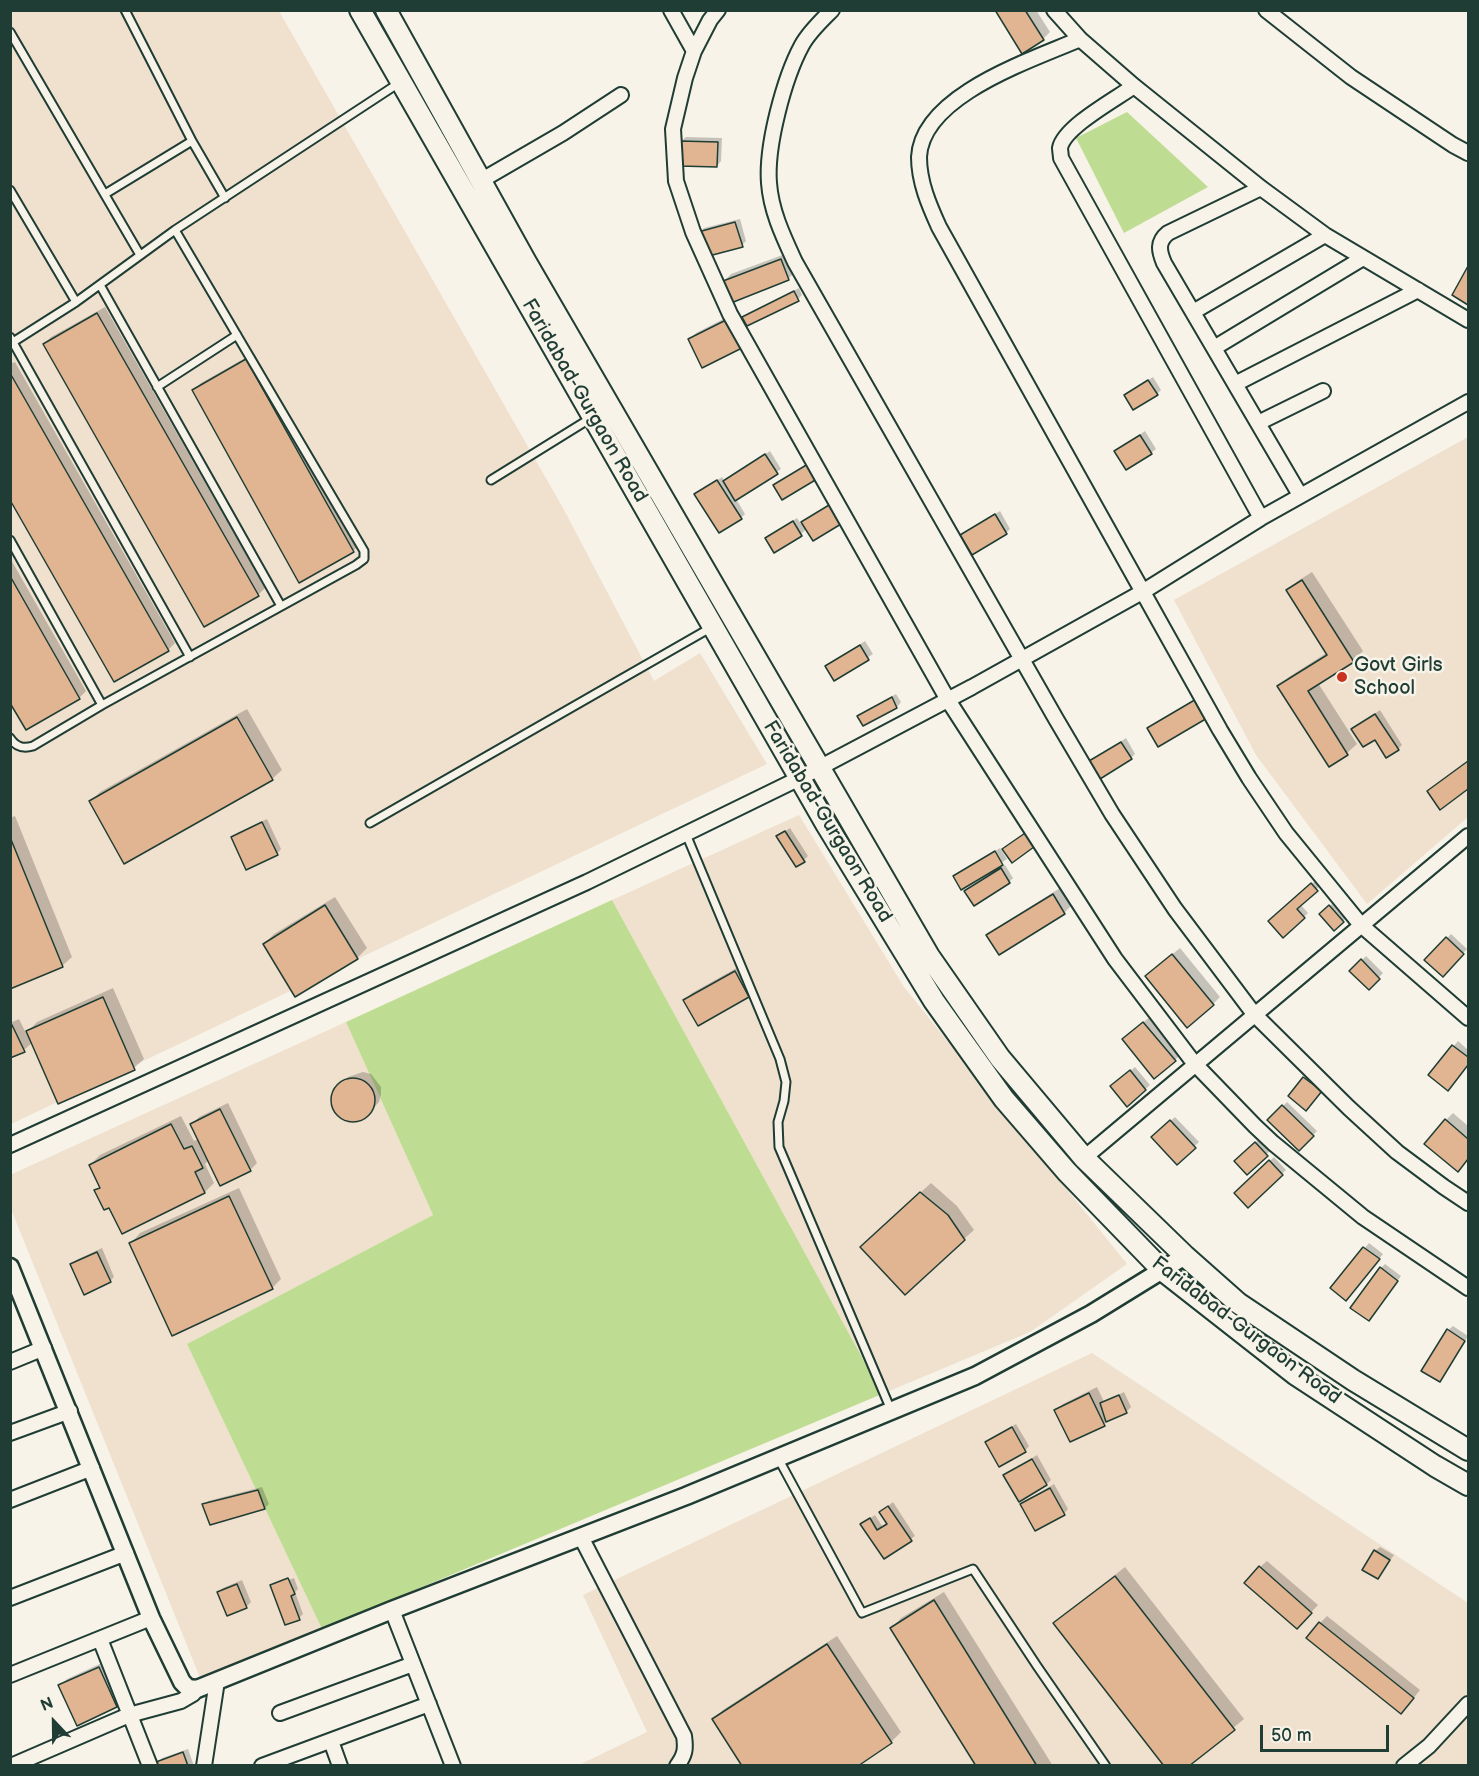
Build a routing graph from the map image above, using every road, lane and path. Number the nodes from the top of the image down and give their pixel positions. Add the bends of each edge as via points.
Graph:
1 (125, 10) edge
2 (386, 10) edge
3 (671, 10) edge
4 (718, 10) edge
5 (832, 10) edge
6 (1054, 10) edge
7 (1266, 10) edge
8 (364, 12) edge
9 (10, 32) edge
10 (1080, 39) junction
11 (694, 51) junction
12 (400, 82) junction
13 (1134, 86) junction
14 (621, 95) dead end
15 (192, 141) junction
16 (1468, 153) edge
17 (482, 180) junction
18 (1261, 188) junction
19 (10, 190) edge
20 (105, 194) junction
21 (225, 198) junction
22 (175, 230) junction
23 (1325, 235) junction
24 (140, 255) junction
25 (1363, 258) junction
26 (100, 285) junction
27 (1418, 290) junction
28 (75, 303) junction
29 (1193, 312) junction
30 (1468, 320) edge
31 (237, 335) junction
32 (12, 341) edge
33 (1214, 348) junction
34 (1235, 384) junction
35 (157, 387) junction
36 (1323, 391) dead end
37 (1468, 402) edge
38 (592, 417) junction
39 (1258, 423) junction
40 (491, 480) dead end
41 (1300, 495) junction
42 (1261, 518) junction
43 (10, 540) edge
44 (1144, 591) junction
45 (280, 606) junction
46 (713, 627) junction
47 (190, 657) junction
48 (1021, 658) junction
49 (948, 700) junction
50 (102, 705) junction
51 (10, 738) edge
52 (819, 768) junction
53 (800, 778) junction
54 (370, 823) dead end
55 (686, 834) junction
56 (1468, 837) edge
57 (1361, 925) junction
58 (1254, 1014) junction
59 (1468, 1018) edge
60 (1194, 1063) junction
61 (10, 1145) edge
62 (1084, 1158) junction
63 (1468, 1203) edge
64 (1185, 1257) junction
65 (10, 1267) edge
66 (1162, 1270) junction
67 (1468, 1288) edge
68 (44, 1348) junction
69 (10, 1362) edge
70 (891, 1410) junction
71 (70, 1411) junction
72 (10, 1433) edge
73 (1468, 1450) edge
74 (778, 1458) junction
75 (92, 1468) junction
76 (1468, 1485) edge
77 (10, 1500) edge
78 (581, 1537) junction
79 (126, 1553) junction
80 (10, 1598) edge
81 (392, 1610) junction
82 (152, 1618) junction
83 (100, 1639) junction
84 (413, 1664) junction
85 (10, 1676) edge
86 (217, 1681) junction
87 (197, 1689) junction
88 (429, 1704) junction
89 (1468, 1704) edge
90 (280, 1713) dead end
91 (129, 1715) junction
92 (331, 1740) junction
93 (11, 1766) edge
94 (150, 1766) edge
95 (204, 1766) edge
96 (262, 1766) edge
97 (340, 1766) edge
98 (453, 1766) edge
99 (677, 1766) edge
100 (1106, 1766) edge
101 (1404, 1766) edge

1 - 15 lane
2 - 17 main road, Faridabad-Gurgaon Road
3 - 11 street
4 - 11 street
5 - 48 street via 802,44 778,113 769,182 778,224 844,351
6 - 10 street
7 - 16 street via 1351,77
8 - 12 main road, Faridabad-Gurgaon Road
9 - 20 lane
10 - 13 street
10 - 44 street via 956,99 928,130 919,157 928,202 939,228
11 - 49 street via 673,129 676,182 693,232 730,314
12 - 21 lane
12 - 38 main road, Faridabad-Gurgaon Road
13 - 18 street
13 - 42 street via 1072,129 1060,149 1061,158
14 - 17 street
15 - 20 lane
15 - 21 lane
17 - 52 main road, Faridabad-Gurgaon Road
18 - 23 street
18 - 29 street via 1162,238 1160,254
19 - 28 lane
20 - 24 lane
21 - 22 lane
22 - 24 lane
22 - 31 lane
23 - 25 street
23 - 29 street
24 - 26 lane
25 - 27 street
25 - 33 street
26 - 28 lane
26 - 35 lane
27 - 30 street
27 - 34 street
28 - 32 lane
29 - 33 street
31 - 35 lane
31 - 45 lane via 364,551 364,559 356,565
32 - 47 lane
33 - 34 street
34 - 39 street
35 - 45 lane
36 - 39 street
37 - 41 street
38 - 40 lane
38 - 46 main road, Faridabad-Gurgaon Road
39 - 41 street
41 - 42 street
42 - 44 street
43 - 50 lane
44 - 48 street
44 - 57 street via 1249,778 1286,833
45 - 47 lane
46 - 53 main road, Faridabad-Gurgaon Road
46 - 54 lane
47 - 50 lane
48 - 49 street
48 - 58 street via 1137,854
49 - 52 street
49 - 60 street via 1115,959
50 - 51 lane via 33,746 15,745
52 - 53 street
52 - 62 main road, Faridabad-Gurgaon Road via 929,956 1000,1058
53 - 55 street
53 - 66 main road, Faridabad-Gurgaon Road via 934,1001 1004,1099 1067,1172
55 - 61 street
55 - 70 lane via 780,1059 786,1082 778,1122 779,1147
56 - 57 street
57 - 58 street
57 - 59 street
58 - 60 street
58 - 63 street via 1397,1152
60 - 62 street
60 - 67 street via 1282,1150 1364,1217
62 - 64 main road, Faridabad-Gurgaon Road
64 - 66 street
64 - 73 main road, Faridabad-Gurgaon Road via 1238,1303
65 - 68 street
66 - 70 street via 1008,1359
66 - 76 main road, Faridabad-Gurgaon Road via 1296,1375
68 - 69 street
68 - 71 street
70 - 74 street
71 - 72 street
71 - 75 street
74 - 78 street
74 - 100 lane via 862,1613 973,1569
75 - 77 street
75 - 79 street
78 - 81 street
78 - 99 street via 684,1736 684,1756
79 - 80 street
79 - 82 street
81 - 84 street
81 - 86 street
82 - 83 street
82 - 87 street via 182,1682
83 - 85 street
83 - 91 street
84 - 88 street
84 - 90 street
86 - 87 street
86 - 95 street
87 - 91 street via 172,1704
88 - 92 street
88 - 98 street
89 - 101 street via 1429,1746
91 - 93 street
91 - 94 street
92 - 96 street
92 - 97 street

